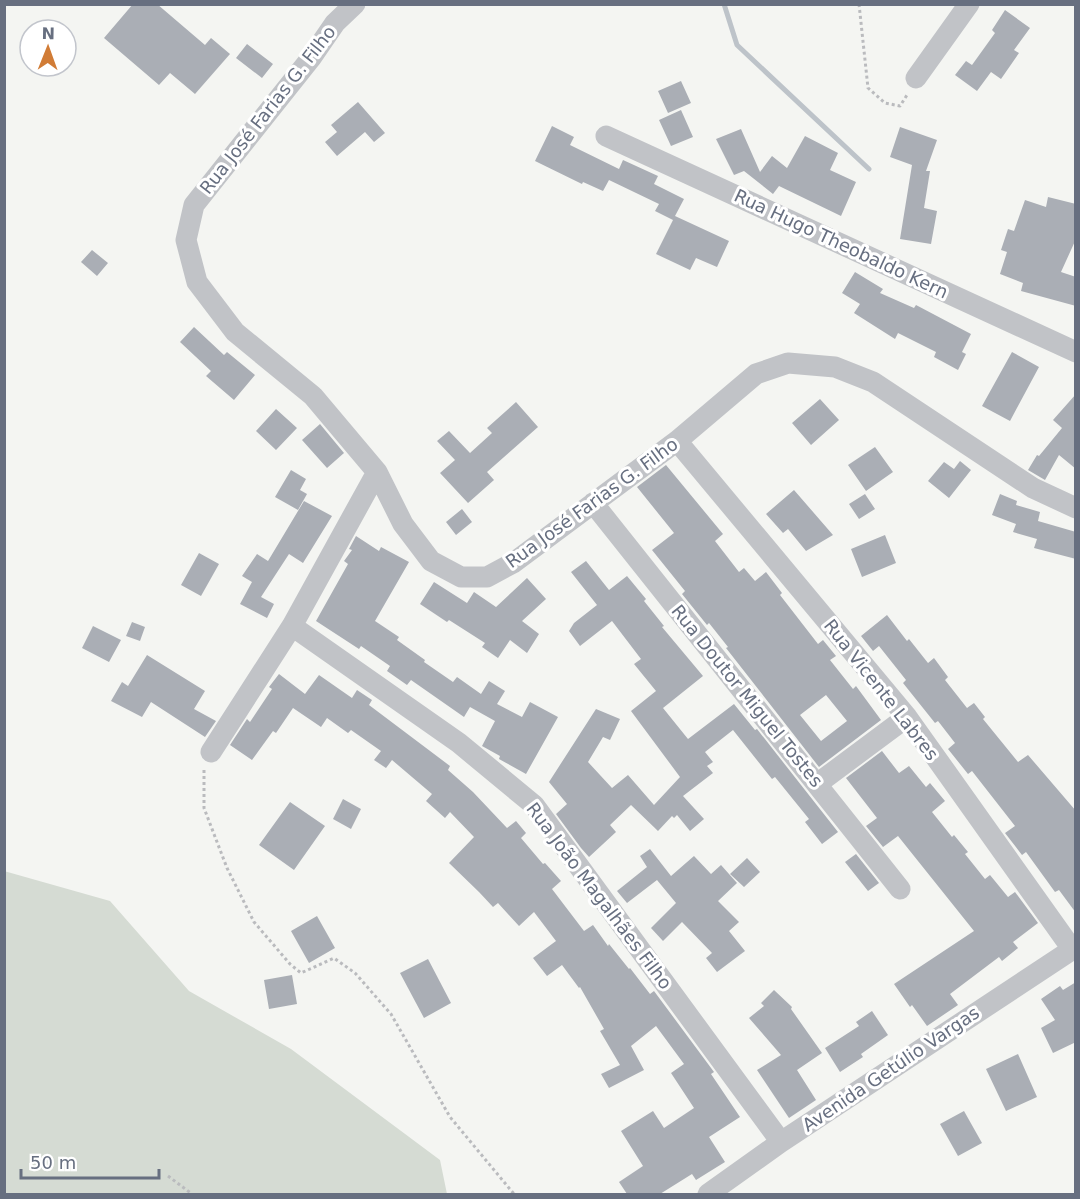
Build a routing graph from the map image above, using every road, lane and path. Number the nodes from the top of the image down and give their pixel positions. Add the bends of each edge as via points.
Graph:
1 (355, 4) edge
2 (859, 4) edge
3 (969, 4) edge
4 (916, 78) joint
5 (606, 136) dead end
6 (1076, 352) edge
7 (677, 441) junction
8 (377, 472) junction
9 (593, 503) junction
10 (1076, 508) edge
11 (292, 626) junction
12 (907, 717) junction
13 (211, 752) joint
14 (817, 784) junction
15 (900, 890) dead end
16 (1074, 948) edge
17 (781, 1142) junction
18 (168, 1176) dead end
19 (192, 1194) edge
20 (514, 1194) edge
21 (708, 1194) edge

1 - 8 street, Rua José Farias G. Filho via 335,23 194,205 186,240 197,282 235,332 313,396
2 - 4 path via 868,88 885,103 900,106
3 - 4 street
5 - 6 street, Rua Hugo Theobaldo Kern
7 - 9 street, Rua José Farias G. Filho
7 - 10 street, Rua José Farias G. Filho via 756,374 788,363 835,367 873,382 1033,489
7 - 12 street, Rua Vicente Labres
8 - 9 street, Rua José Farias G. Filho via 403,524 432,561 461,577 487,577 513,563
8 - 11 street
9 - 14 street, Rua Doutor Miguel Tostes
11 - 13 street
11 - 17 street, Rua João Magalhães Filho via 459,743 534,805
12 - 14 street
12 - 16 street, Rua Vicente Labres
13 - 20 path via 204,769 204,808 227,868 254,922 301,973 334,958 355,973 391,1014 450,1117
14 - 15 street, Rua Doutor Miguel Tostes
16 - 17 street, Avenida Getúlio Vargas
17 - 21 street, Avenida Getúlio Vargas
18 - 19 path

